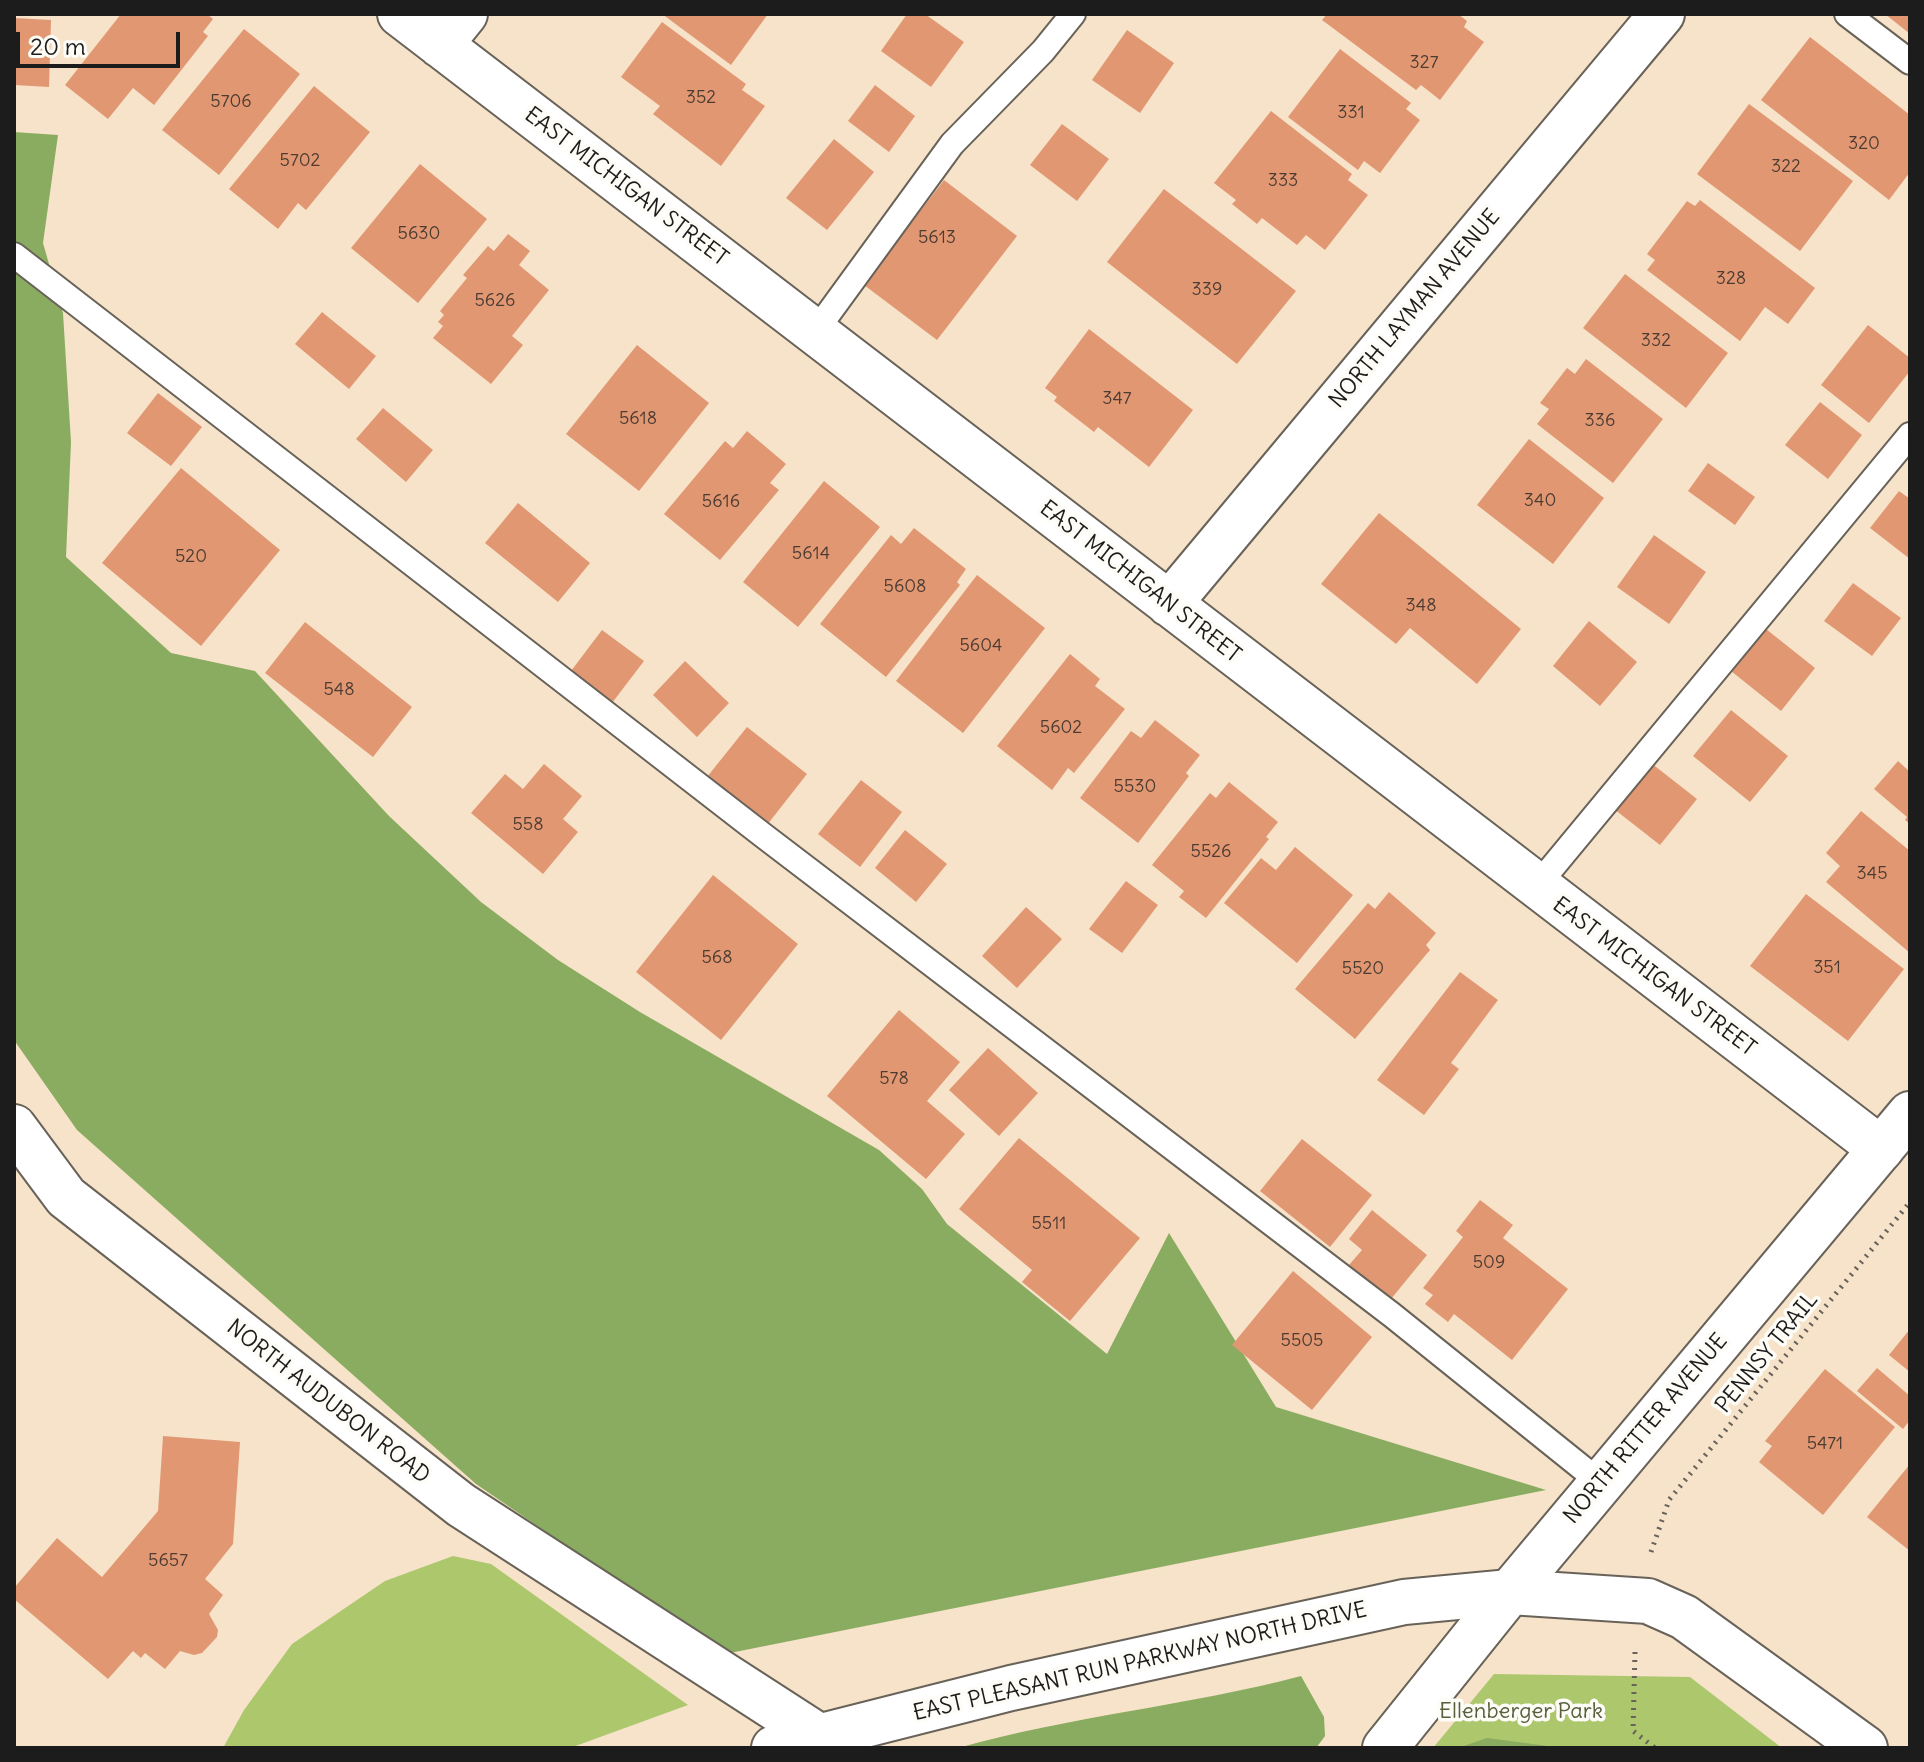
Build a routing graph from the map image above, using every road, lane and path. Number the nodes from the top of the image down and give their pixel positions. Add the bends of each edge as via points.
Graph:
1 (400, 14) edge
2 (1073, 14) edge
3 (1662, 14) edge
4 (1847, 14) edge
5 (453, 29) edge
6 (1910, 62) edge
7 (14, 255) edge
8 (815, 332) junction
9 (1910, 435) edge
10 (1169, 604) junction
11 (1536, 887) junction
12 (1910, 1114) edge
13 (14, 1127) edge
14 (1881, 1149) junction
15 (1910, 1202) edge
16 (1601, 1483) junction
17 (1658, 1530) dead end
18 (1510, 1592) junction
19 (1633, 1731) dead end
20 (820, 1737) junction
21 (774, 1748) edge
22 (1385, 1748) edge
23 (1655, 1748) edge
24 (1865, 1748) edge

1 - 5 street, EAST MICHIGAN STREET
2 - 8 lane via 952,144
3 - 10 street, NORTH LAYMAN AVENUE
4 - 6 lane
5 - 8 street, EAST MICHIGAN STREET
7 - 16 lane via 1392,1315
8 - 10 street, EAST MICHIGAN STREET
9 - 11 lane
10 - 11 street, EAST MICHIGAN STREET
11 - 14 street, EAST MICHIGAN STREET
12 - 14 street, NORTH RITTER AVENUE
13 - 20 street, NORTH AUDUBON ROAD via 66,1197 461,1505
14 - 16 street, NORTH RITTER AVENUE
15 - 17 path, PENNSY TRAIL via 1669,1500
16 - 18 street, NORTH RITTER AVENUE
18 - 20 street, EAST PLEASANT RUN PARKWAY NORTH DRIVE via 1404,1602 1011,1688
18 - 22 street, NORTH RITTER AVENUE
18 - 24 street, EAST PLEASANT RUN PARKWAY NORTH DRIVE via 1648,1601 1684,1617
19 - 23 path
20 - 21 street, EAST PLEASANT RUN PARKWAY NORTH DRIVE

